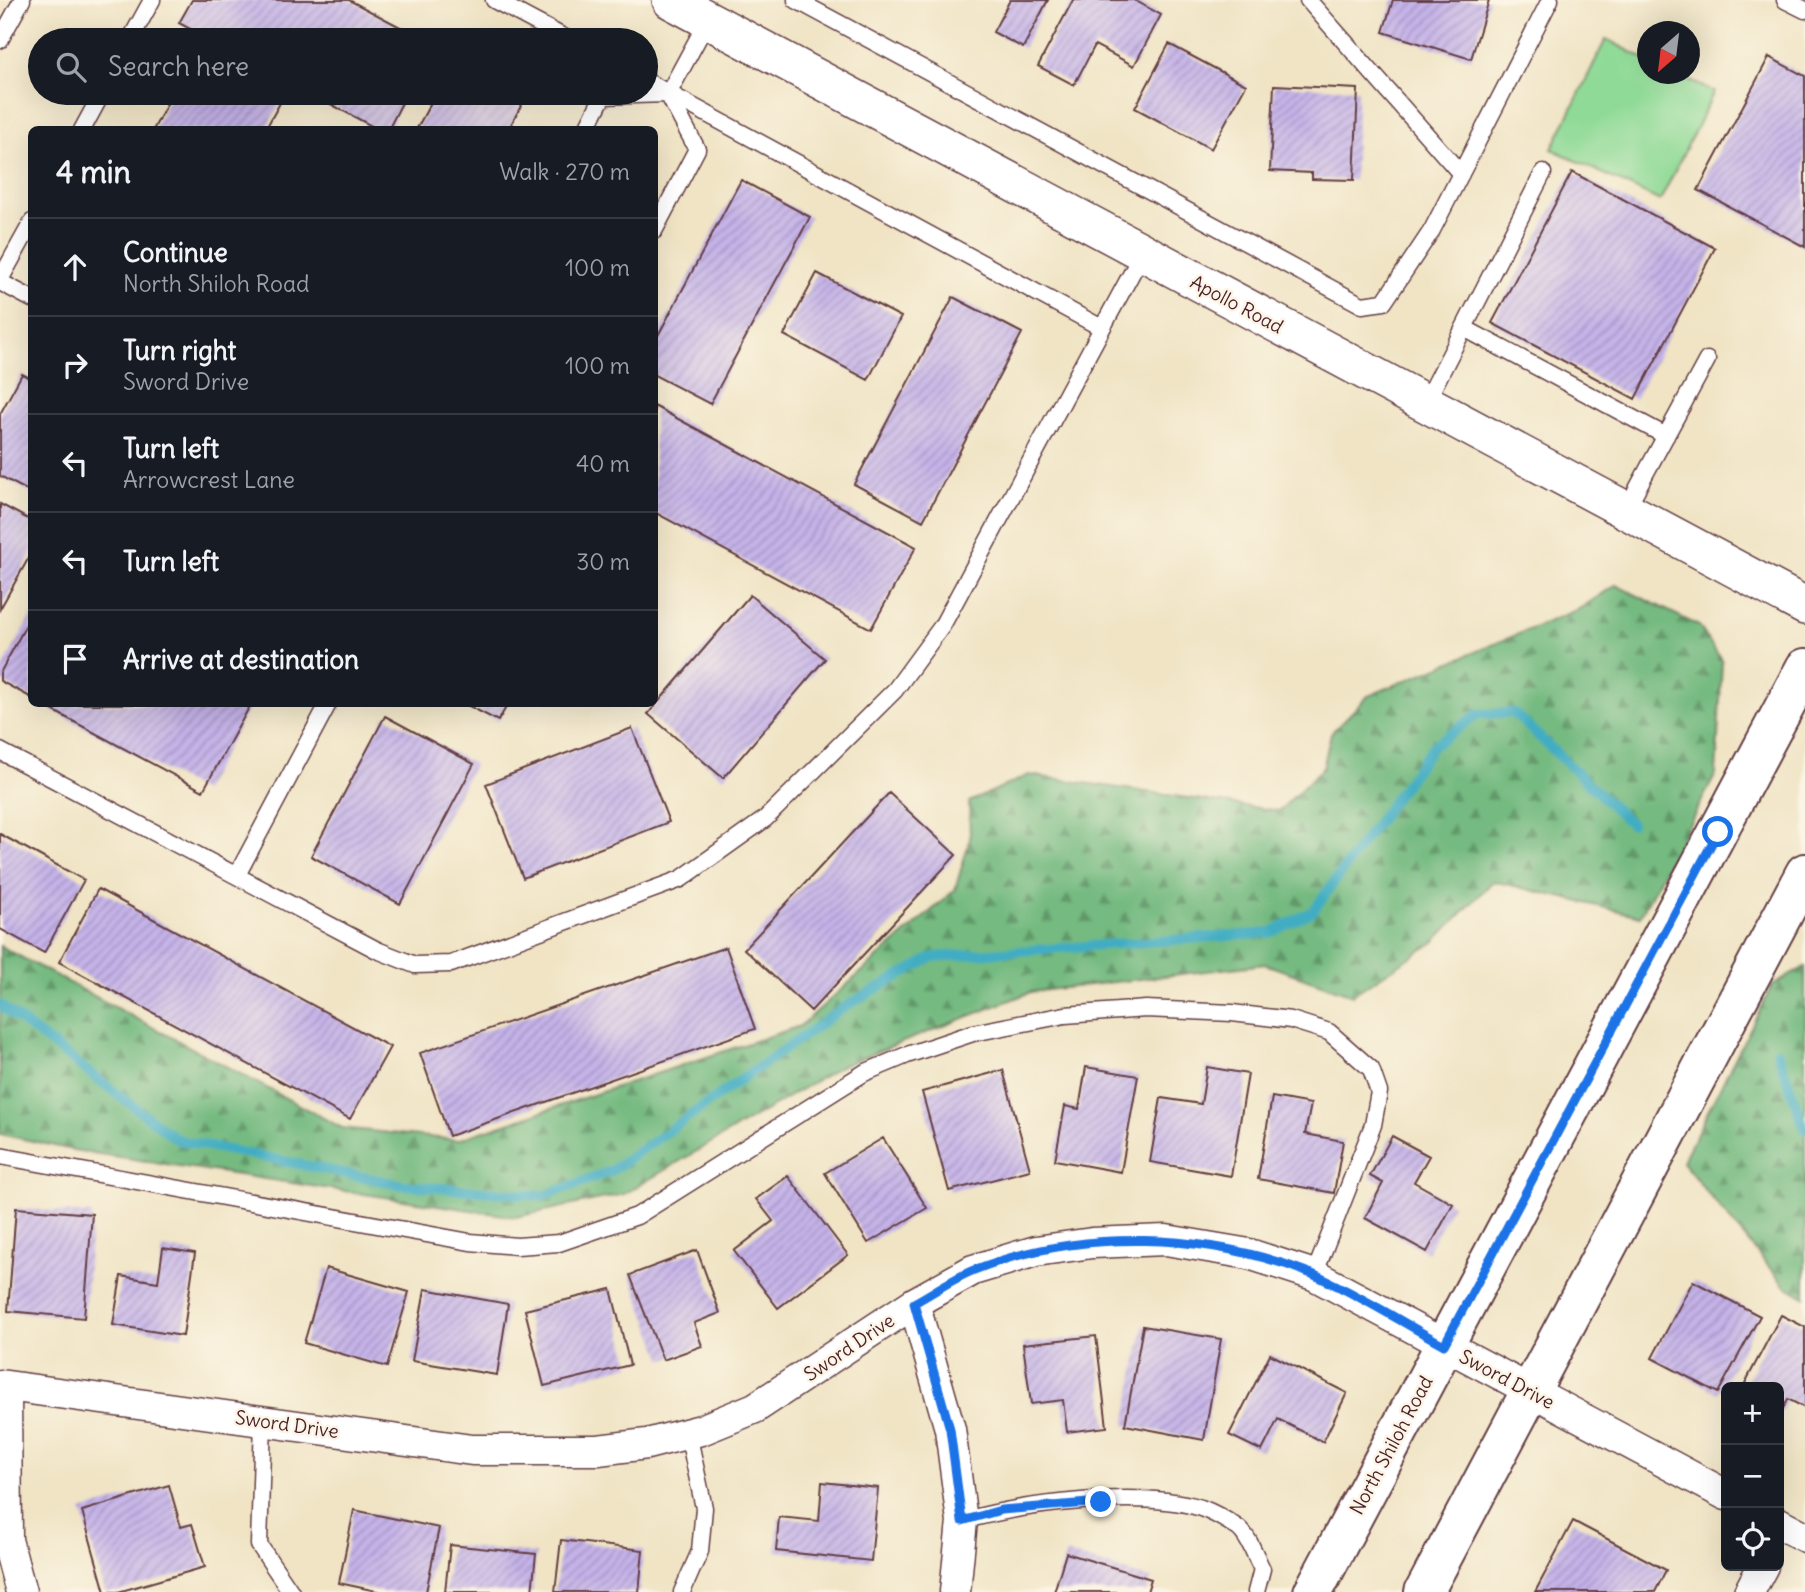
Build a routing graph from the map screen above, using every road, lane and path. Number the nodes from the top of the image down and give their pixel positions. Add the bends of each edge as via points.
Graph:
1 (22, 0) edge
2 (152, 0) edge
3 (495, 0) edge
4 (671, 0) edge
5 (796, 0) edge
6 (1308, 0) edge
7 (1550, 0) edge
8 (1785, 0) edge
9 (1805, 10) edge
10 (708, 20) junction
11 (137, 28) edge
12 (547, 28) edge
13 (0, 40) edge
14 (658, 88) edge
15 (658, 94) edge
16 (668, 94) junction
17 (96, 105) edge
18 (598, 105) edge
19 (84, 126) edge
20 (588, 126) edge
21 (1543, 173) dead end
22 (1461, 174) junction
23 (658, 222) edge
24 (28, 229) edge
25 (1142, 254) junction
26 (0, 281) edge
27 (28, 297) edge
28 (1100, 327) junction
29 (1464, 328) junction
30 (1707, 360) dead end
31 (1424, 404) junction
32 (1665, 436) junction
33 (1625, 511) junction
34 (1805, 606) edge
35 (1805, 668) edge
36 (326, 707) edge
37 (0, 751) edge
38 (1805, 873) edge
39 (237, 875) junction
40 (0, 1156) edge
41 (1314, 1275) junction
42 (914, 1303) junction
43 (1444, 1345) junction
44 (3, 1386) edge
45 (1530, 1391) junction
46 (263, 1421) junction
47 (688, 1433) junction
48 (1721, 1492) edge
49 (962, 1521) junction
50 (1760, 1571) edge
51 (21, 1592) edge
52 (291, 1592) edge
53 (682, 1592) edge
54 (955, 1592) edge
55 (1256, 1592) edge
56 (1313, 1592) edge
57 (1423, 1592) edge
58 (1749, 1592) edge

1 - 13 lane
2 - 11 lane
3 - 12 lane
4 - 10 street, Apollo Road
5 - 22 lane via 1362,305 1384,302 1432,230
6 - 22 lane
7 - 22 lane
8 - 9 lane
10 - 16 lane
10 - 25 street, Apollo Road
14 - 16 lane
15 - 16 lane
16 - 23 lane via 697,149
16 - 28 lane
17 - 19 lane
18 - 20 lane
21 - 29 lane
24 - 26 lane
25 - 28 lane
25 - 31 street, Apollo Road
26 - 27 lane
28 - 39 lane via 942,626 895,690 765,819 681,879 452,964 415,965 377,950
29 - 31 lane
29 - 32 lane
30 - 32 lane
31 - 33 street, Apollo Road
32 - 33 lane
33 - 34 street, Apollo Road
35 - 43 main road, North Shiloh Road
36 - 39 lane
37 - 39 lane
38 - 45 main road
40 - 41 lane via 470,1242 559,1243 637,1216 864,1073 906,1055 973,1033 1066,1015 1146,1009 1232,1013 1291,1020 1329,1032 1371,1069 1379,1092 1373,1125
41 - 42 street, Sword Drive via 1249,1254 1166,1240 1092,1243 1036,1251 973,1270
41 - 43 street, Sword Drive
42 - 47 street, Sword Drive via 755,1408
42 - 49 street via 950,1429
43 - 45 street, Sword Drive
43 - 56 main road, North Shiloh Road
44 - 46 street, Sword Drive
44 - 51 street via 7,1540
45 - 48 street, Sword Drive
45 - 57 main road
46 - 47 street, Sword Drive via 472,1450 598,1450
46 - 52 lane via 258,1545
47 - 53 lane via 704,1508 700,1551
49 - 54 street
49 - 55 lane via 1001,1510 1101,1502 1162,1500 1202,1508 1241,1530 1262,1569
50 - 58 street

